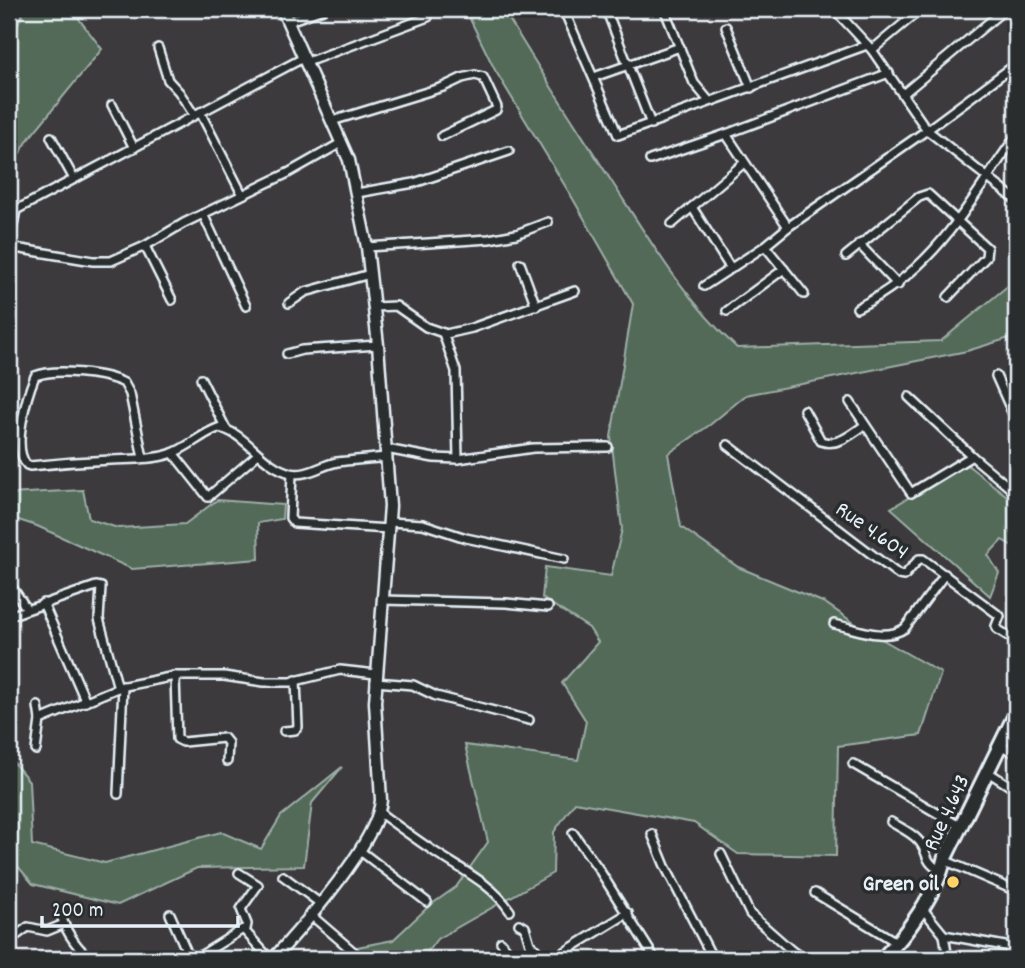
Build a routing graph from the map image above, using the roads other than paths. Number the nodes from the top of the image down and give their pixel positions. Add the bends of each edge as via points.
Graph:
1 (282, 9) edge
2 (323, 9) edge
3 (606, 9) edge
4 (834, 9) edge
5 (921, 9) edge
6 (1005, 9) edge
7 (665, 12) dead end
8 (566, 15) dead end
9 (429, 17) dead end
10 (289, 21) junction
11 (726, 27) dead end
12 (680, 47) junction
13 (870, 47) junction
14 (158, 48) dead end
15 (306, 60) junction
16 (1016, 64) edge
17 (628, 66) junction
18 (889, 73) junction
19 (594, 77) junction
20 (751, 88) junction
21 (903, 94) junction
22 (709, 101) junction
23 (112, 105) dead end
24 (197, 114) junction
25 (332, 121) junction
26 (651, 124) junction
27 (927, 130) junction
28 (726, 134) junction
29 (442, 136) dead end
30 (1016, 136) edge
31 (51, 137) dead end
32 (341, 143) junction
33 (134, 148) junction
34 (509, 151) dead end
35 (650, 160) dead end
36 (744, 163) junction
37 (986, 178) junction
38 (74, 179) junction
39 (357, 193) junction
40 (243, 194) junction
41 (1016, 200) edge
42 (692, 207) junction
43 (203, 214) junction
44 (548, 222) dead end
45 (672, 223) dead end
46 (958, 223) junction
47 (789, 227) junction
48 (859, 244) junction
49 (10, 245) edge
50 (145, 246) junction
51 (367, 247) junction
52 (765, 247) junction
53 (846, 256) dead end
54 (520, 263) dead end
55 (731, 269) junction
56 (784, 269) junction
57 (369, 274) junction
58 (898, 285) junction
59 (704, 286) dead end
60 (575, 291) dead end
61 (804, 294) dead end
62 (948, 297) dead end
63 (172, 300) dead end
64 (289, 303) dead end
65 (246, 306) dead end
66 (536, 306) junction
67 (373, 307) junction
68 (857, 308) dead end
69 (727, 311) dead end
70 (443, 333) junction
71 (378, 345) junction
72 (287, 354) dead end
73 (996, 376) dead end
74 (201, 379) dead end
75 (909, 397) dead end
76 (850, 402) dead end
77 (804, 410) dead end
78 (1016, 421) edge
79 (865, 425) junction
80 (226, 429) junction
81 (728, 445) dead end
82 (608, 447) dead end
83 (173, 453) junction
84 (386, 453) junction
85 (257, 455) junction
86 (972, 456) junction
87 (143, 458) junction
88 (457, 458) junction
89 (292, 474) junction
90 (1016, 493) edge
91 (389, 526) junction
92 (564, 559) dead end
93 (945, 574) junction
94 (9, 583) edge
95 (382, 600) junction
96 (43, 604) junction
97 (548, 607) dead end
98 (27, 609) junction
99 (9, 616) edge
100 (834, 624) dead end
101 (1016, 641) edge
102 (175, 676) junction
103 (376, 678) junction
104 (296, 680) junction
105 (120, 687) junction
106 (86, 702) junction
107 (38, 706) dead end
108 (1016, 713) edge
109 (40, 720) junction
110 (529, 720) dead end
111 (284, 731) dead end
112 (1000, 745) junction
113 (36, 750) dead end
114 (1016, 754) edge
115 (227, 761) dead end
116 (853, 764) dead end
117 (988, 772) junction
118 (1016, 790) edge
119 (118, 794) dead end
120 (380, 813) junction
121 (891, 822) dead end
122 (961, 827) junction
123 (573, 833) dead end
124 (652, 834) dead end
125 (359, 850) junction
126 (722, 854) dead end
127 (943, 866) junction
128 (239, 873) dead end
129 (283, 876) dead end
130 (1016, 891) edge
131 (815, 893) dead end
132 (427, 902) dead end
133 (321, 904) junction
134 (922, 908) junction
135 (510, 911) dead end
136 (628, 913) junction
137 (170, 914) dead end
138 (312, 916) junction
139 (519, 924) dead end
140 (246, 929) junction
141 (9, 934) edge
142 (944, 935) junction
143 (501, 942) dead end
144 (896, 942) junction
145 (1016, 947) edge
146 (792, 951) junction
147 (93, 959) edge
148 (190, 959) edge
149 (195, 959) edge
150 (271, 959) edge
151 (362, 959) edge
152 (515, 959) edge
153 (545, 959) edge
154 (553, 959) edge
155 (655, 959) edge
156 (713, 959) edge
157 (784, 959) edge
158 (804, 959) edge
159 (882, 959) edge
160 (948, 959) edge

1 - 10 street
2 - 10 street
3 - 17 street
4 - 13 street
5 - 13 street
6 - 21 street
7 - 12 street
8 - 19 street
9 - 15 street
10 - 15 street
11 - 20 street
12 - 17 street
12 - 22 street via 694,83
13 - 18 street
13 - 20 street
14 - 24 street via 168,80
15 - 24 street
15 - 25 street
16 - 27 street
17 - 19 street
17 - 26 street
18 - 21 street
18 - 28 street
19 - 26 street via 616,134
20 - 22 street
21 - 27 street
22 - 26 street
23 - 33 street
24 - 33 street
24 - 40 street
25 - 29 street via 462,78 484,77 496,110
25 - 32 street
27 - 37 street
27 - 47 street
28 - 35 street
28 - 36 street
30 - 37 street
31 - 38 street
32 - 39 street
32 - 40 street
33 - 38 street
34 - 39 street via 414,184
36 - 42 street
36 - 47 street
37 - 41 street
37 - 46 street
38 - 49 street via 16,210
39 - 51 street
40 - 43 street
42 - 45 street
42 - 55 street
43 - 50 street
43 - 65 street
44 - 51 street via 489,239
46 - 48 street via 923,194
46 - 58 street
46 - 62 street via 988,252
47 - 52 street
48 - 53 street
48 - 58 street
49 - 50 street via 103,262
50 - 63 street
51 - 57 street
52 - 55 street
52 - 56 street
54 - 66 street
55 - 59 street
56 - 61 street
56 - 69 street
57 - 64 street via 305,292
57 - 67 street
58 - 68 street
60 - 66 street
66 - 70 street
67 - 70 street via 400,307 426,327
67 - 71 street
70 - 88 street via 455,363
71 - 72 street
71 - 84 street
73 - 78 street
74 - 80 street
75 - 86 street
76 - 79 street
77 - 79 street via 821,441 829,444
79 - 86 street via 911,493
80 - 83 street via 211,431
80 - 85 street
81 - 93 street, Rue 4.604 via 899,575 904,576 919,559
82 - 88 street via 533,448
83 - 85 street via 208,497
83 - 87 street
84 - 88 street
84 - 89 street
84 - 91 street
85 - 89 street
86 - 90 street
87 - 87 street via 25,464 21,427 35,376 72,373 124,383
89 - 91 street via 290,517 294,523
91 - 92 street via 423,524
91 - 95 street
93 - 100 street via 897,633 887,636
93 - 101 street, Rue 4.604 via 1000,616 997,629
94 - 98 street
95 - 97 street
95 - 103 street
96 - 98 street
96 - 105 street via 101,587 99,619
96 - 106 street
98 - 99 street
102 - 104 street
102 - 105 street
102 - 115 street via 177,740 225,738
103 - 104 street via 340,670
103 - 110 street via 416,685 436,696
103 - 120 street
104 - 111 street via 298,727
105 - 106 street
105 - 119 street
106 - 109 street
107 - 109 street
108 - 112 highway, Rue 4.643
109 - 113 street
112 - 114 street
112 - 117 highway, Rue 4.643
116 - 122 street
117 - 118 street
117 - 122 highway, Rue 4.643
120 - 125 street
120 - 135 street via 467,870
121 - 127 street via 916,838 930,865
122 - 127 highway, Rue 4.643
123 - 136 street
124 - 156 street
125 - 132 street
125 - 133 street
126 - 146 street via 751,914
127 - 130 street
127 - 134 highway, Rue 4.643
128 - 140 street via 258,885 241,909
129 - 133 street
131 - 144 street
133 - 138 street
134 - 142 street
134 - 144 highway, Rue 4.643
136 - 154 street
136 - 155 street
137 - 148 street
138 - 150 street
138 - 151 street
139 - 153 street
140 - 149 street
140 - 150 street
141 - 147 street via 28,928 47,932 63,921
142 - 145 street
142 - 160 street
143 - 152 street
144 - 159 highway, Rue 4.643
146 - 157 street
146 - 158 street

